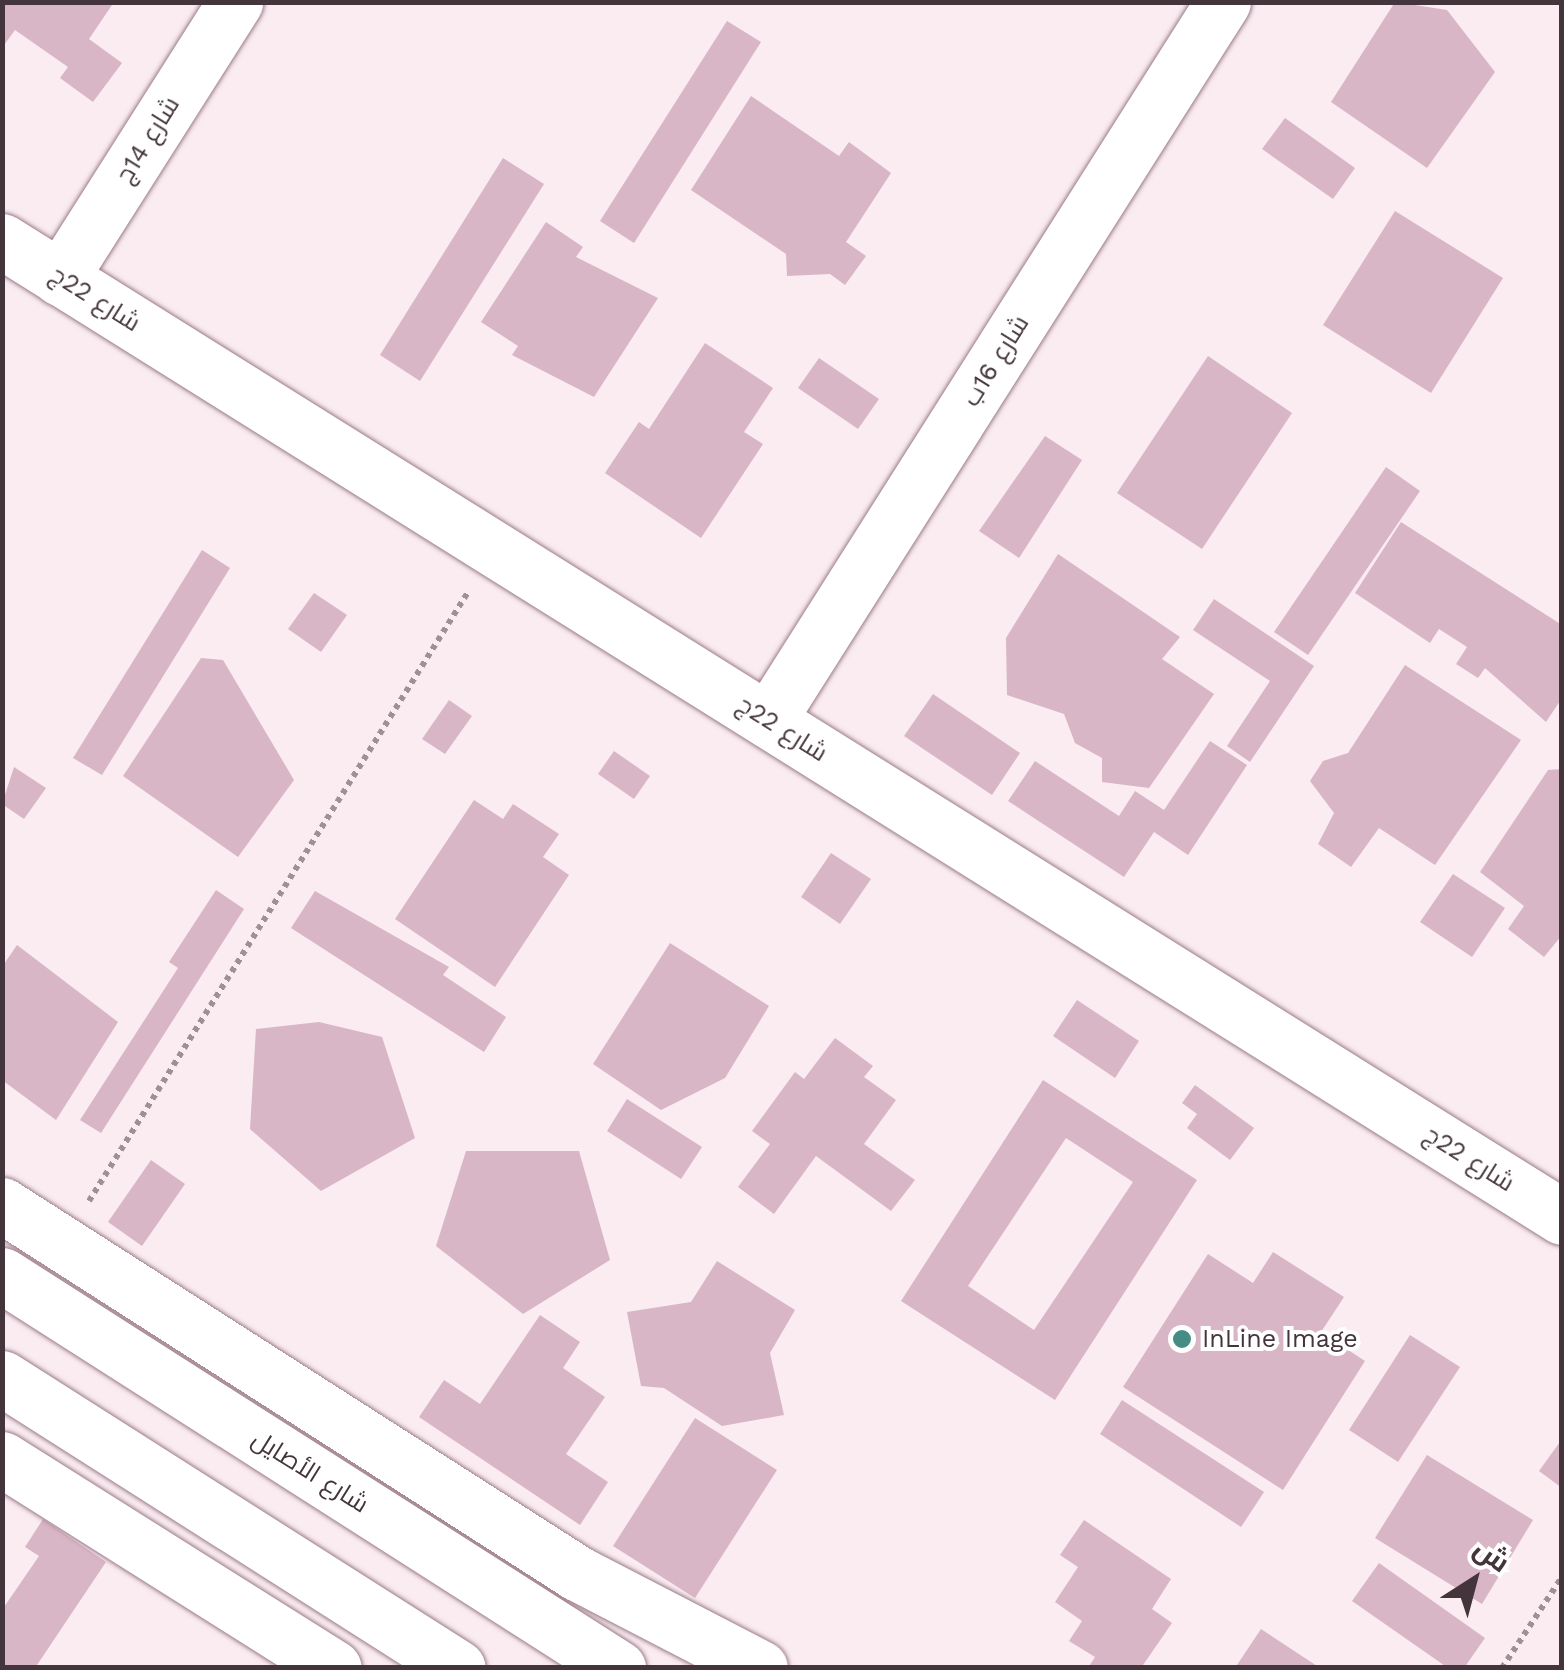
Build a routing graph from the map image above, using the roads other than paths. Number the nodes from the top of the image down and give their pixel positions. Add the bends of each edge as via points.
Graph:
1 (235, 2) edge
2 (1223, 2) edge
3 (2, 241) edge
4 (60, 278) junction
5 (768, 720) junction
6 (2, 1205) edge
7 (1562, 1216) edge
8 (2, 1275) edge
9 (2, 1378) edge
10 (296, 1394) junction
11 (266, 1444) junction
12 (2, 1459) edge
13 (334, 1668) edge
14 (458, 1668) edge
15 (618, 1668) edge
16 (760, 1668) edge

1 - 4 street, شارع 14ج
2 - 5 street, شارع 16ب
3 - 4 street, شارع 22ج
4 - 5 street, شارع 22ج
5 - 7 street, شارع 22ج
6 - 10 street
8 - 11 street, شارع الأصايل
9 - 14 street
10 - 11 street
10 - 16 street via 577,1574
11 - 15 street, شارع الأصايل
12 - 13 street

